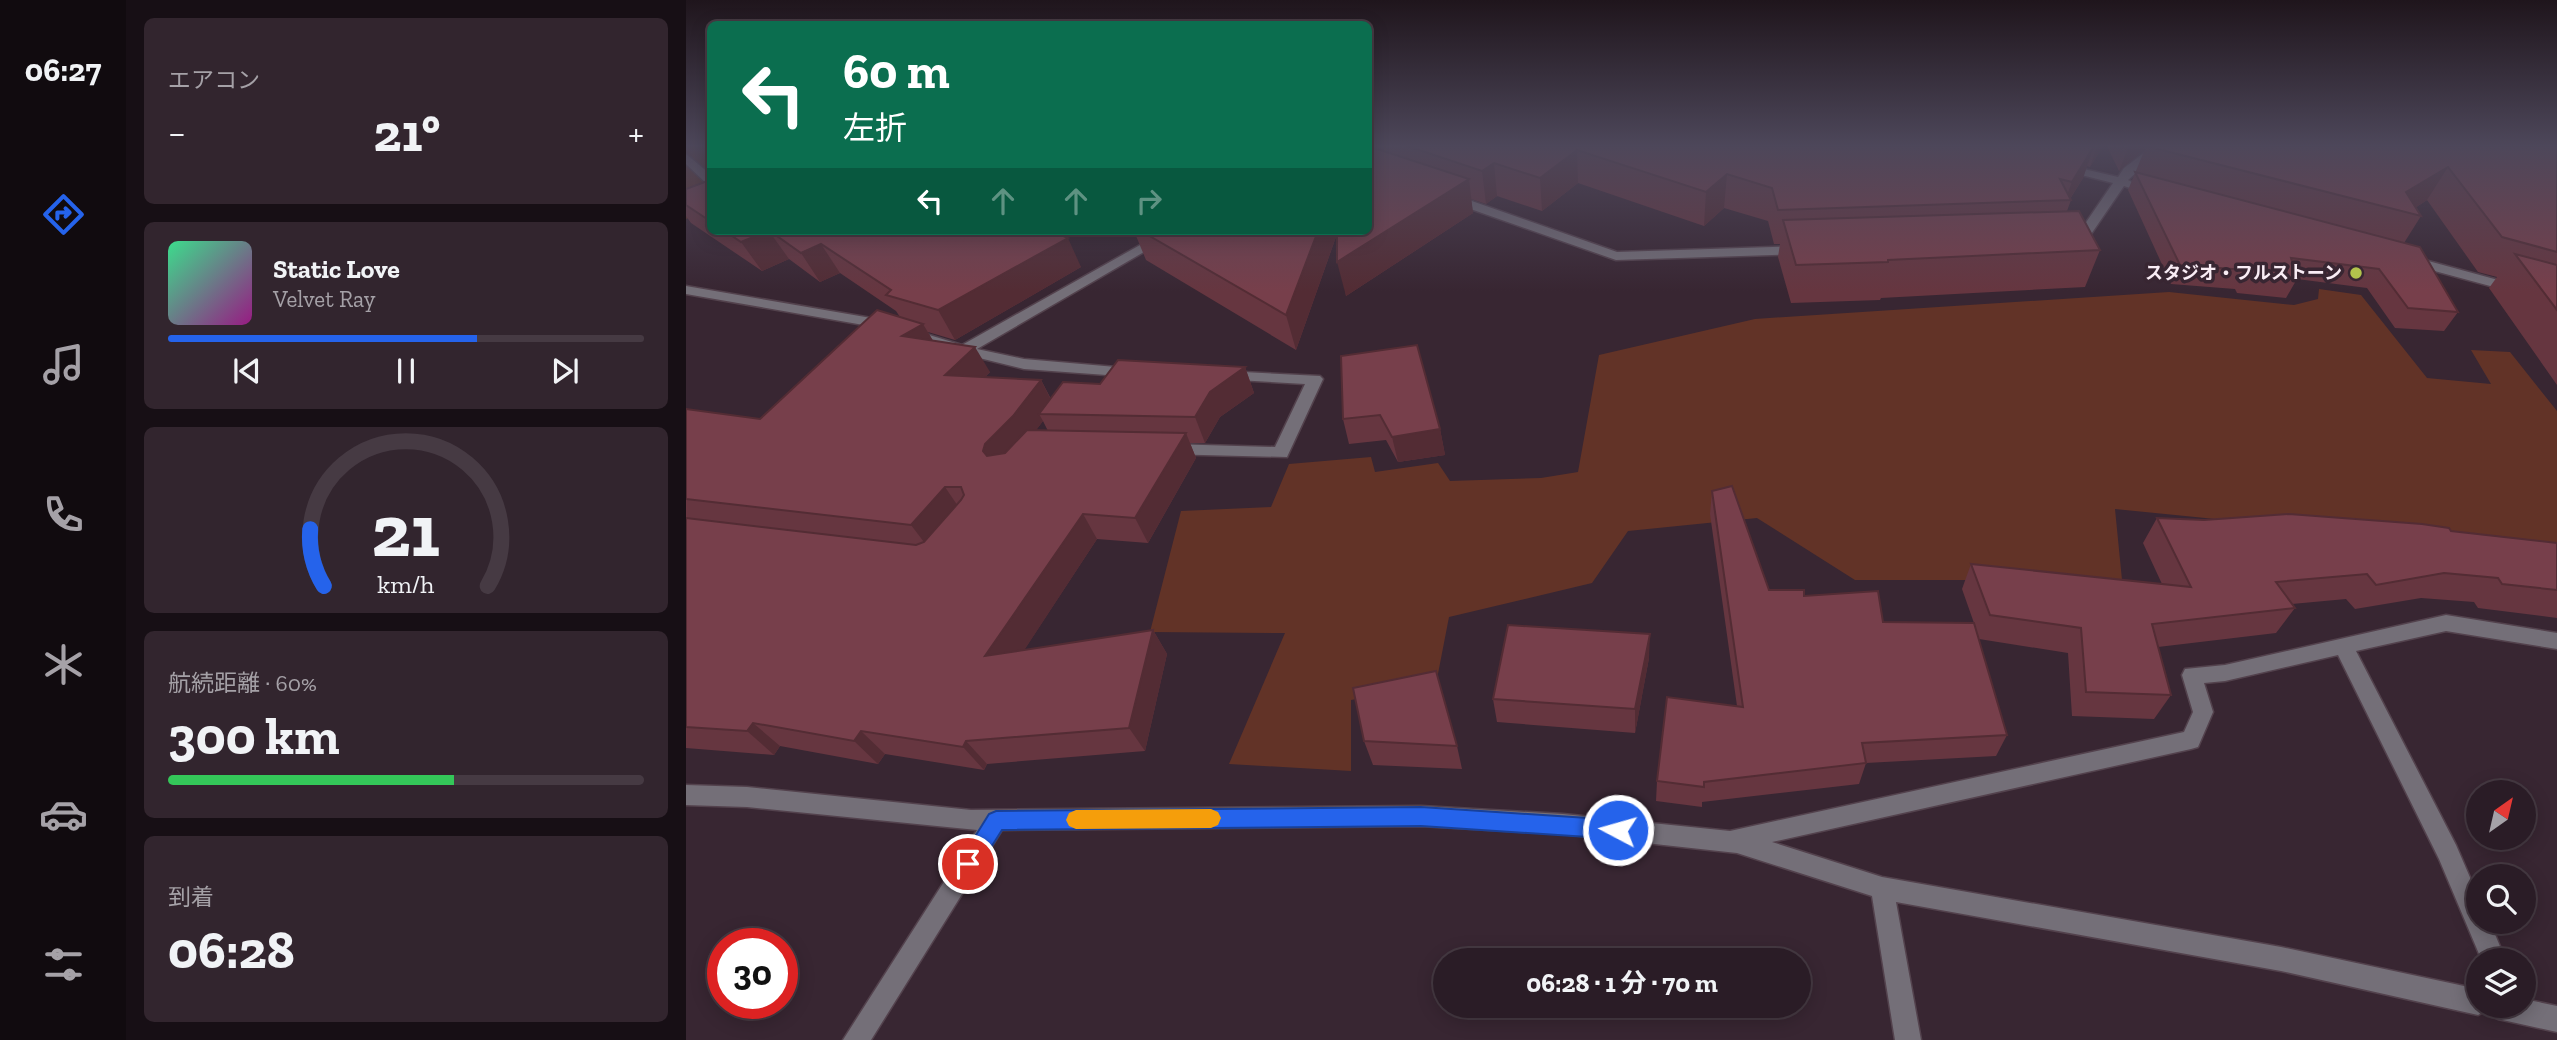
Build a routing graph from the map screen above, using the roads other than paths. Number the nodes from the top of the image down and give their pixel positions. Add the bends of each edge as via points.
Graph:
1 (1441, 195) edge
2 (2111, 195) edge
3 (1167, 235) edge
4 (2053, 241) edge
5 (1821, 249) edge
6 (2398, 256) edge
7 (686, 290) edge
8 (2557, 300) edge
9 (964, 350) junction
10 (1148, 373) edge
11 (1203, 375) edge
12 (1158, 450) edge
13 (2557, 641) edge
14 (2344, 647) junction
15 (686, 794) edge
16 (996, 820) junction
17 (1727, 841) junction
18 (1882, 888) junction
19 (2488, 948) edge
20 (2466, 999) edge
21 (2536, 1015) edge
22 (2557, 1020) edge
23 (856, 1040) edge
24 (1908, 1040) edge

1 - 5 street via 1616,256
2 - 4 street via 2080,240
3 - 9 street
6 - 8 street
7 - 9 street via 877,323
9 - 10 street via 1088,376
11 - 12 street via 1315,379 1281,453
13 - 14 street via 2446,623
14 - 17 street via 2225,673 2192,675 2203,712 2191,740
14 - 19 street via 2448,853
15 - 16 street
16 - 17 street via 1421,816 1563,824
16 - 23 street
17 - 18 street
18 - 20 street via 2281,959
18 - 24 street
21 - 22 street

